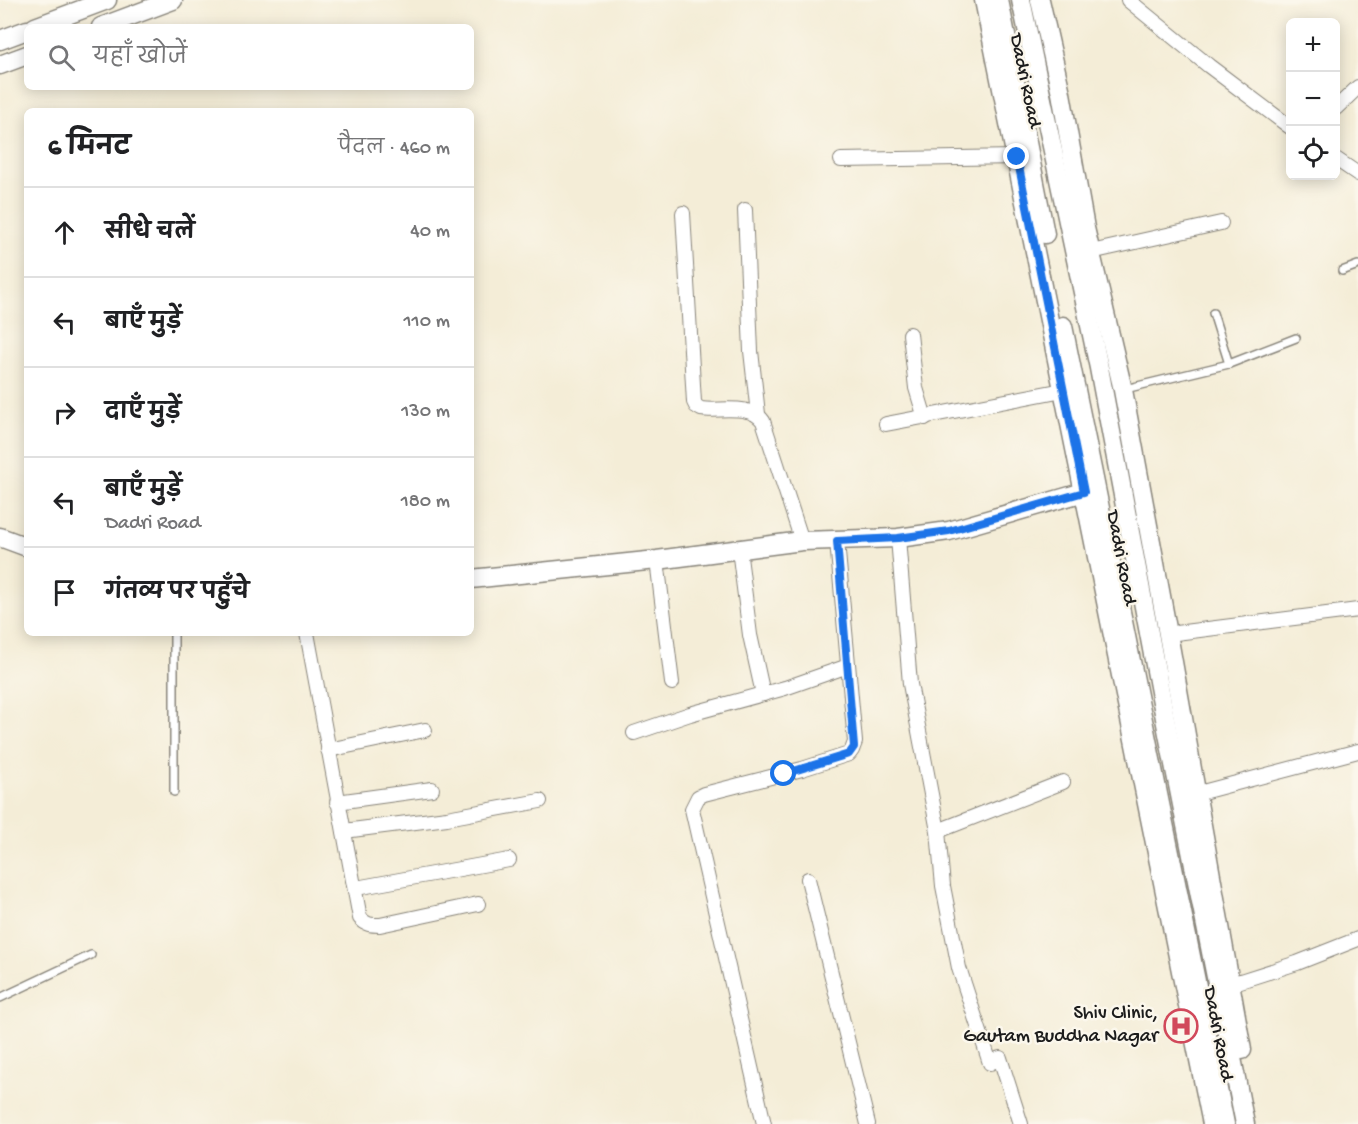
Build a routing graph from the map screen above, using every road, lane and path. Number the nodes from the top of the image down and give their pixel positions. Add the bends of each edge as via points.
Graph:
1 (107, 0) edge
2 (173, 0) edge
3 (984, 0) edge
4 (999, 0) edge
5 (1022, 0) edge
6 (1040, 0) edge
7 (1128, 0) edge
8 (44, 24) edge
9 (110, 24) edge
10 (24, 31) edge
11 (0, 40) edge
12 (24, 56) edge
13 (0, 65) edge
14 (1358, 87) edge
15 (1340, 103) edge
16 (1289, 126) edge
17 (1017, 157) junction
18 (841, 160) dead end
19 (1340, 162) edge
20 (1358, 174) edge
21 (746, 210) dead end
22 (683, 213) dead end
23 (1221, 223) dead end
24 (1091, 252) junction
25 (1358, 265) edge
26 (1342, 271) dead end
27 (1213, 313) dead end
28 (910, 334) dead end
29 (1296, 338) dead end
30 (1229, 364) junction
31 (1063, 390) junction
32 (1123, 390) junction
33 (758, 414) junction
34 (924, 418) junction
35 (886, 424) dead end
36 (1084, 492) junction
37 (0, 537) edge
38 (898, 538) junction
39 (802, 541) junction
40 (837, 541) junction
41 (24, 546) edge
42 (739, 549) junction
43 (657, 560) junction
44 (474, 579) edge
45 (1358, 610) edge
46 (1168, 634) junction
47 (174, 636) edge
48 (308, 636) edge
49 (848, 666) junction
50 (672, 683) dead end
51 (763, 694) junction
52 (425, 730) dead end
53 (634, 733) dead end
54 (328, 750) junction
55 (1358, 751) edge
56 (1063, 782) dead end
57 (432, 789) dead end
58 (174, 792) dead end
59 (1196, 794) junction
60 (540, 801) dead end
61 (338, 802) junction
62 (344, 831) junction
63 (938, 831) junction
64 (509, 860) dead end
65 (808, 879) dead end
66 (356, 888) junction
67 (478, 904) dead end
68 (1358, 939) edge
69 (90, 955) dead end
70 (1231, 984) junction
71 (0, 998) edge
72 (764, 1124) edge
73 (867, 1124) edge
74 (1021, 1124) edge
75 (1212, 1124) edge
76 (1225, 1124) edge
77 (1245, 1124) edge
78 (1254, 1124) edge

1 - 8 street
2 - 9 street
3 - 17 street, Dadri Road
4 - 76 street
5 - 77 street via 1099,368
6 - 24 street, Dadri Road
7 - 16 street
10 - 11 street
12 - 13 street
14 - 15 street
17 - 18 street
17 - 31 street, Dadri Road
19 - 20 street
21 - 33 street via 751,351
22 - 33 street via 696,406
23 - 24 street
24 - 32 street, Dadri Road
25 - 26 lane
27 - 30 lane
28 - 34 street
29 - 30 lane
30 - 32 lane
31 - 34 street
31 - 36 street, Dadri Road
32 - 46 street, Dadri Road
33 - 39 street
34 - 35 street
36 - 38 street via 949,531
36 - 75 street, Dadri Road
37 - 41 street
38 - 40 street
38 - 63 street via 910,684
39 - 40 street
39 - 42 street
40 - 49 street
42 - 43 street
42 - 51 street via 750,635
43 - 44 street
43 - 50 street
45 - 46 street
46 - 59 street, Dadri Road
47 - 58 lane
48 - 54 street
49 - 51 street
49 - 72 street via 855,742 849,754 704,794 692,809
51 - 53 street
52 - 54 street
54 - 61 street
55 - 59 street
56 - 63 street
57 - 61 street
59 - 70 street, Dadri Road
60 - 62 street
61 - 62 street
62 - 66 street
63 - 74 street via 959,968 990,1063 1000,1058
64 - 66 street
65 - 73 street
66 - 67 street via 360,918 370,925
68 - 70 street
69 - 71 lane
70 - 78 street, Dadri Road

